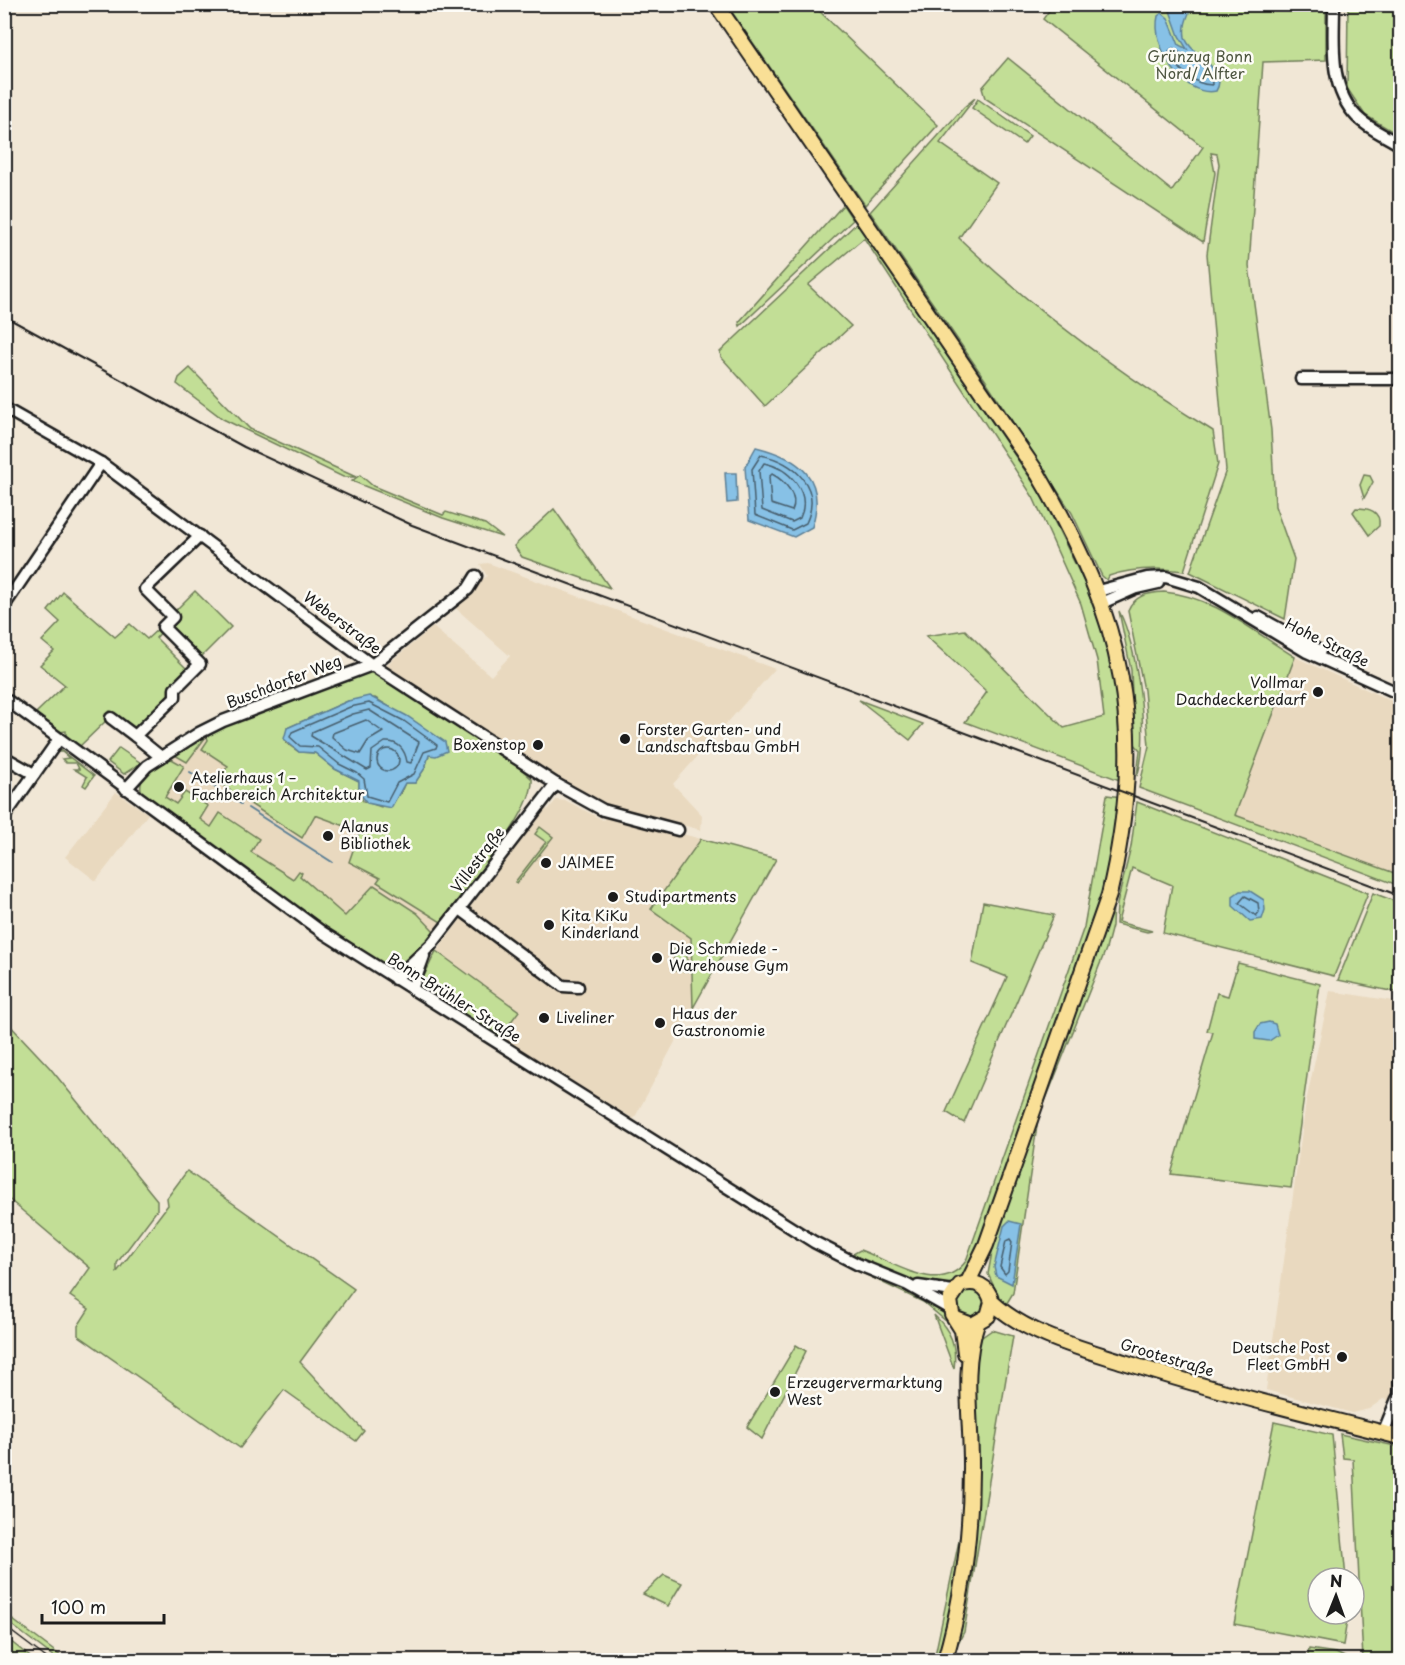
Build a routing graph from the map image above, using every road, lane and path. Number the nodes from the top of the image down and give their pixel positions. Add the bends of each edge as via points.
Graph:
1 (716, 4) edge
2 (1334, 4) edge
3 (1401, 145) edge
4 (1300, 379) dead end
5 (1401, 379) edge
6 (4, 408) edge
7 (101, 463) junction
8 (200, 536) junction
9 (476, 576) dead end
10 (1100, 597) junction
11 (4, 606) edge
12 (1309, 649) junction
13 (372, 665) junction
14 (1401, 686) edge
15 (1401, 694) edge
16 (6, 698) edge
17 (111, 718) dead end
18 (135, 736) junction
19 (58, 739) junction
20 (4, 757) edge
21 (161, 757) junction
22 (34, 774) junction
23 (556, 784) junction
24 (126, 789) junction
25 (4, 817) edge
26 (678, 830) dead end
27 (460, 909) junction
28 (425, 953) junction
29 (395, 979) junction
30 (579, 987) dead end
31 (412, 989) junction
32 (986, 1245) junction
33 (968, 1282) junction
34 (906, 1284) junction
35 (984, 1287) junction
36 (953, 1291) junction
37 (992, 1302) junction
38 (953, 1314) junction
39 (980, 1323) junction
40 (1032, 1328) junction
41 (969, 1367) junction
42 (1401, 1381) edge
43 (1399, 1393) junction
44 (1383, 1433) junction
45 (1400, 1437) edge
46 (945, 1660) edge

1 - 10 main road via 1038,474 1068,526
2 - 3 street via 1334,62 1341,92 1357,116
4 - 5 street
6 - 7 street, Weberstraße
7 - 8 street, Weberstraße
7 - 11 street
8 - 13 street, Weberstraße
8 - 18 street via 145,589 173,617 163,627 200,664 176,689 175,697
9 - 13 street, Buschdorfer Weg via 468,589
10 - 12 street, Hohe Straße via 1180,581 1199,586 1262,626
10 - 32 main road via 1123,679 1128,721 1128,792 1122,842 1094,944
12 - 14 street, Hohe Straße
12 - 15 street, Hohe Straße
13 - 21 street, Buschdorfer Weg via 223,721
13 - 23 street, Weberstraße
16 - 19 street, Bonn-Brühler-Straße
17 - 18 street
18 - 21 street
19 - 22 street
19 - 24 street, Bonn-Brühler-Straße
20 - 22 street
21 - 24 street, Buschdorfer Weg
22 - 25 street
23 - 26 street, Weberstraße via 603,810
23 - 27 street, Villestraße
24 - 29 street, Bonn-Brühler-Straße via 322,932
27 - 28 street, Villestraße
27 - 30 street via 563,986
28 - 29 street, Villestraße
28 - 31 street, Villestraße
29 - 31 street, Bonn-Brühler-Straße
31 - 34 street, Bonn-Brühler-Straße via 814,1242
32 - 33 main road
32 - 35 main road
33 - 35 main road
33 - 36 main road
34 - 36 street, Bonn-Brühler-Straße
34 - 38 street, Bonn-Brühler-Straße
35 - 37 main road
36 - 38 main road
37 - 39 main road via 988,1316
37 - 40 main road, Grootestraße
38 - 39 main road via 966,1324
38 - 41 main road via 962,1330
39 - 40 main road, Grootestraße via 994,1320
39 - 41 main road via 972,1342
40 - 44 main road, Grootestraße via 1177,1379
41 - 46 main road via 969,1526 960,1596
42 - 43 street
43 - 44 street
43 - 45 street
44 - 45 main road, Grootestraße

